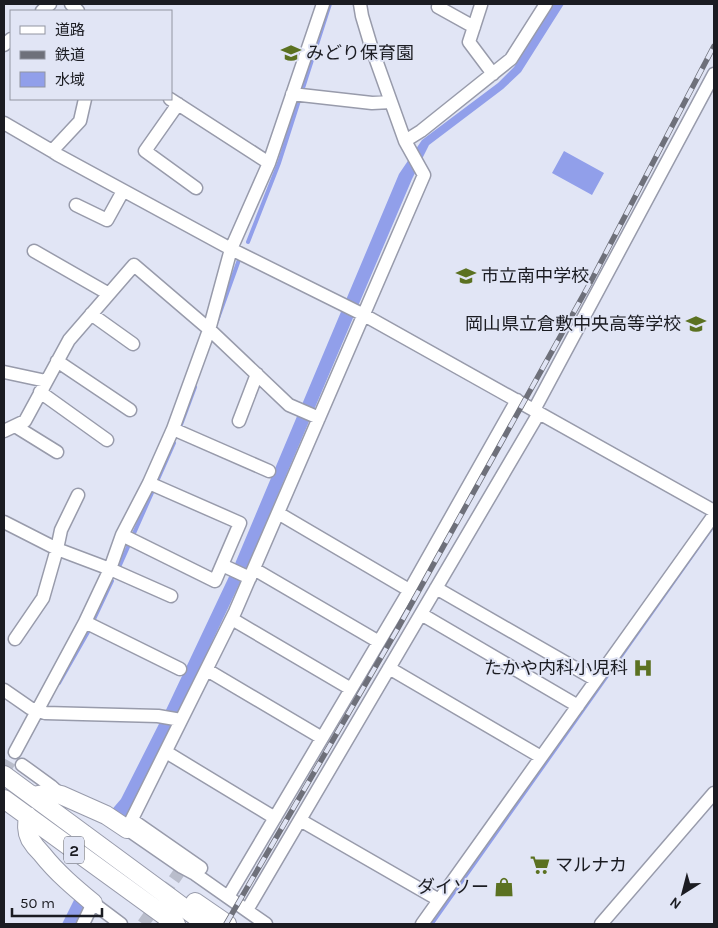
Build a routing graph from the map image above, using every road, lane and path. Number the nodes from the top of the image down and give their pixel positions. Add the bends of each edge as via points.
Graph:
1 (322, 4) edge
2 (360, 4) edge
3 (546, 4) edge
4 (481, 5) edge
5 (438, 7) dead end
6 (474, 27) junction
7 (493, 74) junction
8 (714, 74) edge
9 (297, 95) junction
10 (85, 100) edge
11 (174, 102) edge
12 (391, 102) junction
13 (4, 123) edge
14 (408, 146) junction
15 (52, 151) junction
16 (269, 163) junction
17 (196, 188) dead end
18 (123, 191) junction
19 (76, 205) dead end
20 (232, 249) junction
21 (34, 251) dead end
22 (109, 294) junction
23 (91, 314) junction
24 (361, 314) junction
25 (210, 330) junction
26 (133, 344) dead end
27 (57, 361) junction
28 (4, 372) edge
29 (257, 374) junction
30 (43, 387) junction
31 (516, 400) junction
32 (130, 410) dead end
33 (536, 411) junction
34 (316, 416) junction
35 (239, 421) dead end
36 (9, 428) edge
37 (173, 429) junction
38 (107, 440) dead end
39 (57, 452) dead end
40 (269, 471) dead end
41 (150, 483) junction
42 (78, 495) dead end
43 (714, 510) edge
44 (278, 513) junction
45 (714, 515) edge
46 (4, 522) edge
47 (129, 538) junction
48 (57, 550) junction
49 (226, 567) junction
50 (110, 569) junction
51 (250, 575) junction
52 (436, 588) junction
53 (409, 590) junction
54 (171, 596) dead end
55 (421, 614) junction
56 (232, 619) junction
57 (86, 622) junction
58 (15, 639) dead end
59 (379, 642) junction
60 (389, 668) junction
61 (180, 669) dead end
62 (207, 670) junction
63 (596, 680) junction
64 (351, 689) junction
65 (4, 690) edge
66 (578, 706) junction
67 (41, 712) junction
68 (179, 719) junction
69 (322, 738) junction
70 (15, 752) tunnel mouth
71 (166, 752) junction
72 (541, 757) junction
73 (22, 765) dead end
74 (4, 775) edge
75 (714, 793) edge
76 (61, 795) junction
77 (33, 796) junction
78 (4, 799) edge
79 (28, 816) junction
80 (275, 818) junction
81 (300, 820) junction
82 (130, 824) junction
83 (76, 828) junction
84 (201, 868) dead end
85 (228, 897) junction
86 (439, 900) junction
87 (144, 902) junction
88 (93, 903) junction
89 (247, 910) junction
90 (83, 924) edge
91 (120, 924) edge
92 (166, 924) edge
93 (176, 924) edge
94 (206, 924) edge
95 (227, 924) edge
96 (266, 924) edge
97 (422, 924) edge
98 (601, 924) edge

1 - 9 street
2 - 12 street
3 - 7 street via 511,59
4 - 6 street
5 - 6 street
6 - 7 street via 469,42
7 - 14 street via 421,131
8 - 33 street
9 - 12 street
9 - 16 street
10 - 15 street via 80,121
11 - 16 street
11 - 17 street via 145,151
12 - 14 street
13 - 15 street
14 - 24 street via 424,174
15 - 18 street
16 - 20 street
18 - 19 street via 107,220
18 - 20 street
20 - 24 street
20 - 25 street
21 - 22 street
22 - 23 street
22 - 25 street via 134,265
23 - 26 street
23 - 27 street via 69,340
24 - 31 street
24 - 34 street
25 - 29 street
25 - 37 street
27 - 30 street
27 - 32 street
28 - 30 street
29 - 34 street via 289,405
29 - 35 street
30 - 36 street via 24,421
30 - 38 street
31 - 33 street
31 - 53 street
33 - 43 street
33 - 52 street
34 - 44 street
36 - 39 street
37 - 40 street
37 - 41 street
41 - 47 street
41 - 49 street via 240,522
42 - 48 street via 61,530
44 - 51 street
44 - 53 street
45 - 63 street
46 - 48 street
47 - 49 street via 215,580
47 - 50 street
48 - 50 street
48 - 58 street via 43,598
49 - 51 street
50 - 54 street
50 - 57 street
51 - 56 street
51 - 59 street
52 - 55 street
52 - 63 street
53 - 59 street
55 - 60 street
55 - 66 street
56 - 62 street
56 - 64 street
57 - 61 street
57 - 67 street
59 - 64 street
60 - 72 street
60 - 81 street
62 - 68 street
62 - 69 street
63 - 66 street
64 - 69 street
65 - 67 street
66 - 72 street
67 - 68 street
67 - 70 street
68 - 71 street
69 - 80 street
71 - 80 street
71 - 82 street
72 - 86 street
73 - 76 street
74 - 77 highway, 2
75 - 98 street
76 - 77 highway
76 - 82 highway
77 - 83 highway, 2
78 - 79 highway, 2
79 - 87 highway, 2
79 - 88 highway via 30,839 61,875
80 - 85 street
81 - 86 street
81 - 89 street
82 - 84 street
82 - 85 street via 181,869 195,874
83 - 94 highway, 2
83 - 95 highway
85 - 89 street
86 - 97 street
87 - 92 highway
87 - 93 highway, 2
88 - 90 street
88 - 91 street
89 - 96 street

